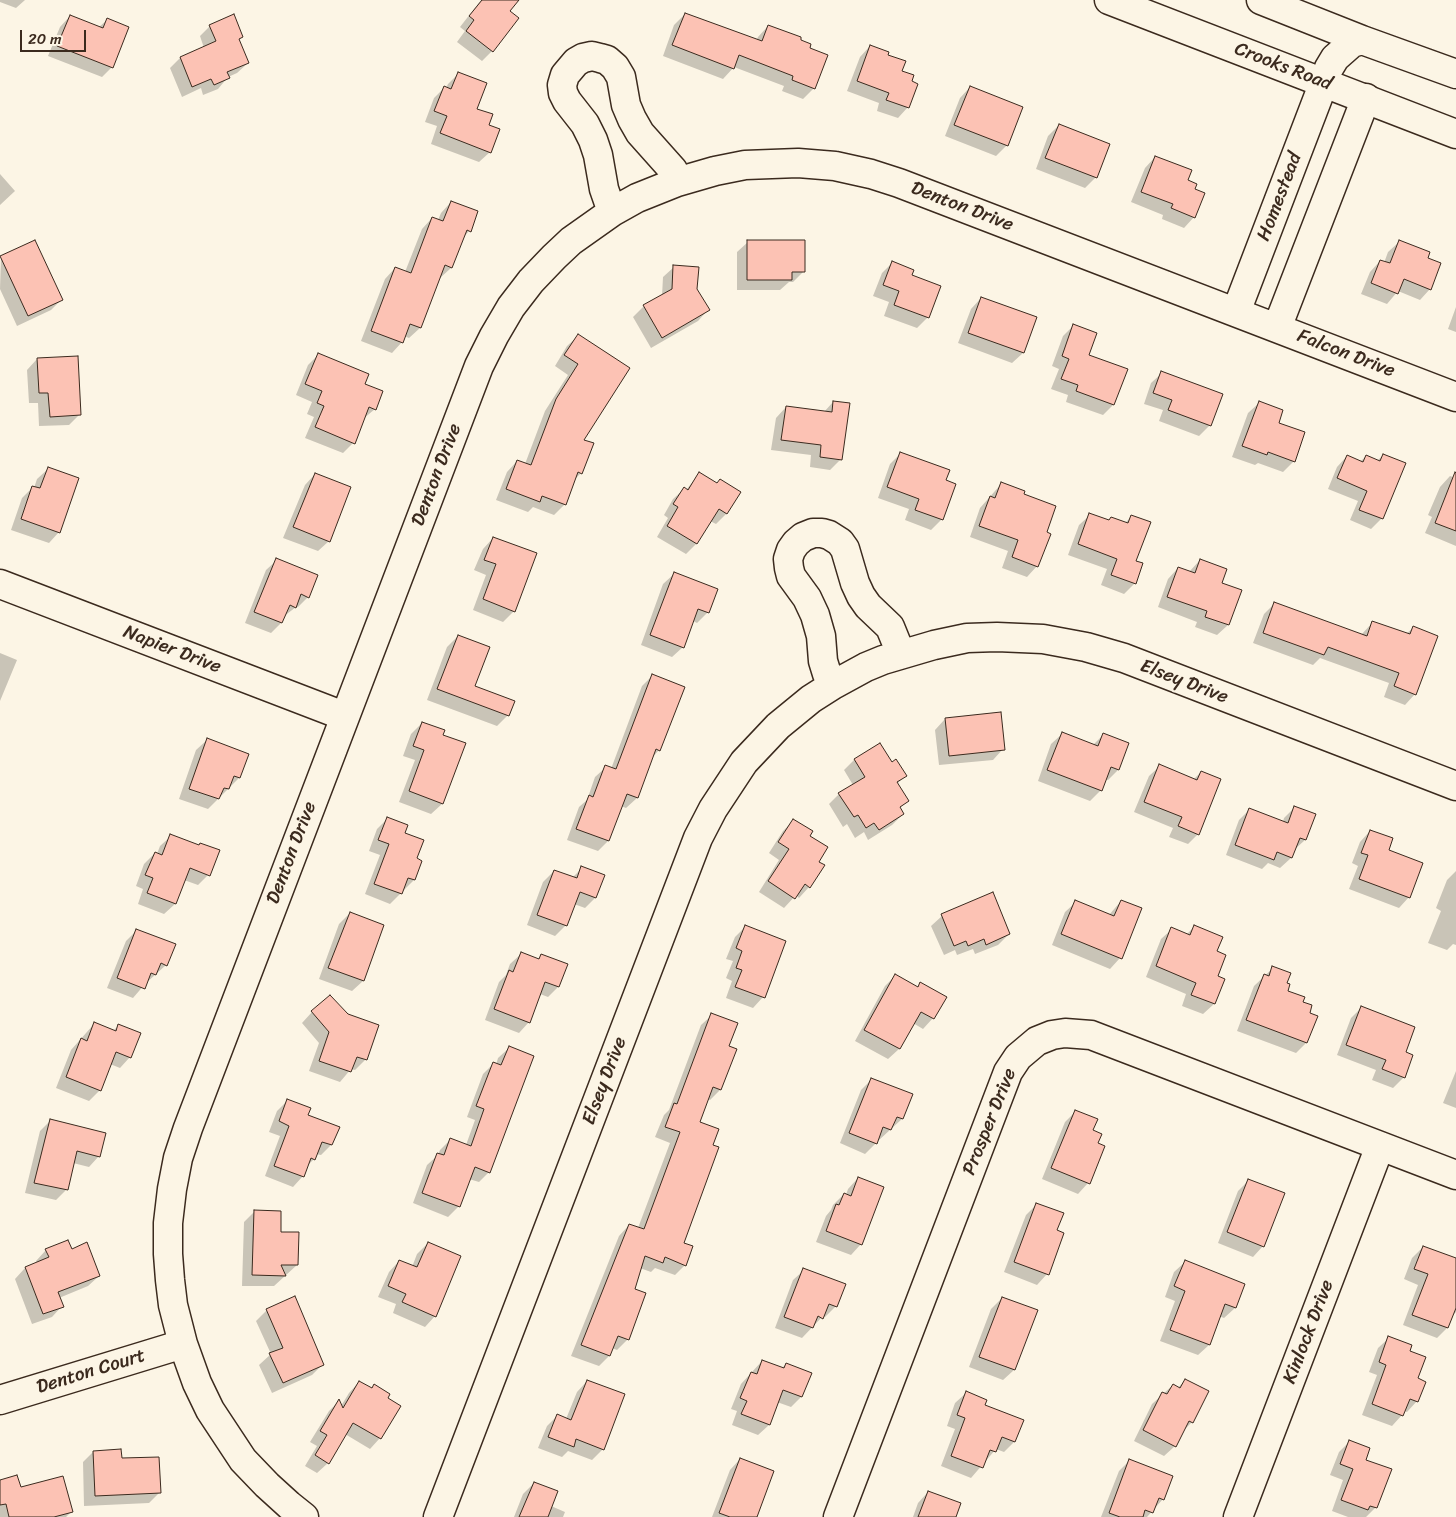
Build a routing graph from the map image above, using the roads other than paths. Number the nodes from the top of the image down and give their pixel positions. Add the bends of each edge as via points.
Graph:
1 (1109, 0) edge
2 (1261, 0) edge
3 (1362, 40) junction
4 (1456, 74) edge
5 (1324, 82) junction
6 (1366, 98) junction
7 (1456, 134) edge
8 (677, 182) junction
9 (612, 212) junction
10 (1236, 312) junction
11 (1277, 328) junction
12 (1456, 397) edge
13 (0, 584) edge
14 (901, 654) junction
15 (833, 684) junction
16 (344, 716) junction
17 (1456, 786) edge
18 (1380, 1146) junction
19 (1456, 1176) edge
20 (183, 1344) junction
21 (0, 1400) edge
22 (304, 1517) edge
23 (438, 1517) edge
24 (838, 1517) edge
25 (1238, 1517) edge

1 - 5 street, Crooks Road
2 - 3 street
3 - 4 street
3 - 5 street, Homestead via 1352,43 1335,58
5 - 6 street, Crooks Road
5 - 10 street, Homestead
6 - 7 street, Crooks Road
6 - 11 street
8 - 9 street, Denton Drive
8 - 9 street via 673,170 640,133 632,119 615,67 600,58 583,58 565,75 563,94 593,140
8 - 10 street, Denton Drive via 714,171 768,164 805,164 852,170 899,183
9 - 16 street, Denton Drive via 548,263 516,301 494,336 479,366
10 - 11 street, Falcon Drive
11 - 12 street, Falcon Drive
13 - 16 street, Napier Drive
14 - 15 street, Elsey Drive
14 - 15 street via 890,627 860,596 840,542 822,533 803,537 791,550 789,568 816,615 823,661
14 - 17 street, Elsey Drive via 934,644 997,637 1043,639 1086,647 1140,664
15 - 23 street, Elsey Drive via 778,726 744,762 698,838
16 - 20 street, Denton Drive via 178,1158 168,1223 168,1254 173,1305
18 - 19 street, Prosper Drive
18 - 24 street, Prosper Drive via 1091,1035 1065,1033 1037,1041 1018,1057 1008,1072
18 - 25 street, Kinlock Drive
20 - 21 street, Denton Court
20 - 22 street, Denton Drive via 197,1383 226,1436 266,1485

